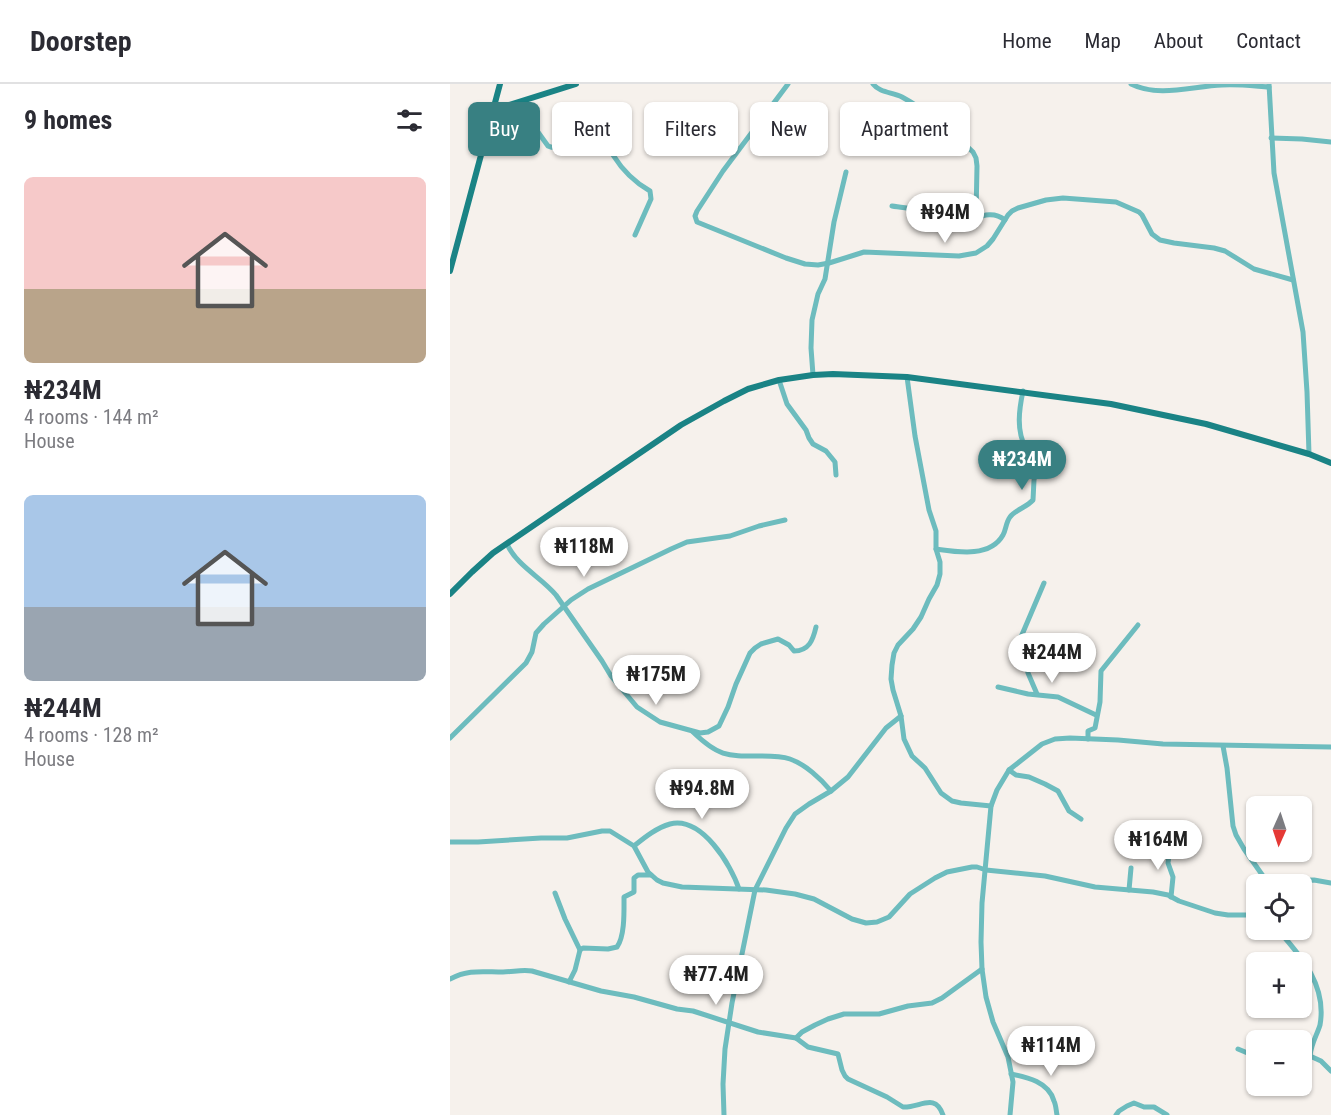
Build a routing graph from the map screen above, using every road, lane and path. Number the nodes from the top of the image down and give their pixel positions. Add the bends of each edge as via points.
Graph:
1 (500, 84) edge
2 (576, 84) edge
3 (788, 84) edge
4 (873, 84) edge
5 (1131, 84) edge
6 (1269, 85) edge
7 (495, 102) edge
8 (520, 102) edge
9 (540, 135) edge
10 (1271, 138) junction
11 (1331, 142) edge
12 (481, 156) edge
13 (846, 172) dead end
14 (892, 206) dead end
15 (976, 216) junction
16 (1005, 220) junction
17 (635, 235) dead end
18 (829, 263) junction
19 (450, 271) edge
20 (1293, 280) junction
21 (813, 375) junction
22 (908, 377) junction
23 (779, 380) junction
24 (1023, 391) junction
25 (1308, 454) junction
26 (1331, 463) edge
27 (836, 475) dead end
28 (785, 520) dead end
29 (507, 544) junction
30 (936, 549) junction
31 (1044, 583) dead end
32 (450, 594) edge
33 (564, 606) junction
34 (1138, 625) dead end
35 (816, 627) dead end
36 (998, 687) dead end
37 (1037, 694) junction
38 (1096, 715) junction
39 (901, 716) junction
40 (693, 731) junction
41 (450, 738) edge
42 (1088, 739) junction
43 (1222, 746) junction
44 (1331, 747) edge
45 (1009, 770) junction
46 (831, 791) junction
47 (991, 806) junction
48 (1081, 819) dead end
49 (450, 842) edge
50 (633, 846) junction
51 (1170, 849) dead end
52 (1131, 868) dead end
53 (986, 870) junction
54 (1262, 874) edge
55 (651, 875) junction
56 (1312, 880) edge
57 (1331, 883) edge
58 (739, 889) junction
59 (755, 890) junction
60 (1129, 890) junction
61 (555, 893) dead end
62 (1171, 897) junction
63 (1246, 916) edge
64 (1286, 940) edge
65 (580, 950) junction
66 (982, 969) junction
67 (450, 979) edge
68 (569, 982) junction
69 (730, 1023) junction
70 (796, 1038) junction
71 (1312, 1046) edge
72 (1238, 1049) dead end
73 (1246, 1052) edge
74 (1312, 1057) edge
75 (1331, 1071) edge
76 (1011, 1074) junction
77 (724, 1115) edge
78 (943, 1115) edge
79 (1010, 1115) edge
80 (1057, 1115) edge
81 (1116, 1115) edge
82 (1167, 1115) edge

1 - 7 main road
2 - 8 main road
3 - 18 street via 723,171 695,219 786,258 805,264
4 - 15 street via 880,91 908,100 973,152
5 - 6 street via 1151,90
6 - 10 street
9 - 17 street via 552,148 584,139 606,141 629,176 650,191 651,199
10 - 11 street
10 - 20 street
12 - 19 main road
13 - 18 street
14 - 15 street via 927,211 958,222
15 - 16 street via 994,215
16 - 18 street via 987,246 976,253 959,256 864,252
16 - 20 street via 1012,211 1046,200 1116,202 1142,215 1160,240 1225,251 1254,269
18 - 21 street via 811,329
20 - 25 street via 1303,332
21 - 22 main road
21 - 23 main road
22 - 24 main road
22 - 30 street
23 - 27 street via 787,404 813,444 835,462
23 - 29 main road via 748,389 681,425
24 - 25 main road via 1167,415
24 - 30 street via 1021,430 1027,451 1038,463 1033,500 1010,517 1001,538 989,547 970,552
25 - 26 main road
28 - 33 street via 730,536 687,542 588,589
29 - 32 main road
29 - 33 street via 511,553 549,586
30 - 39 street via 940,562 937,585 921,616 894,653 891,679
31 - 37 street via 1021,637
33 - 40 street via 611,676 637,706 660,722
33 - 41 street via 536,633 526,663
34 - 38 street via 1101,671
35 - 40 street via 812,641 797,652 778,639 755,648 718,726 708,732
36 - 37 street
37 - 38 street via 1058,697
38 - 42 street via 1095,728 1088,731
39 - 46 street
39 - 47 street via 904,739 912,756 925,768 940,793 961,803
40 - 46 street via 708,746 723,753 791,759
42 - 43 street
42 - 45 street via 1064,738 1042,744
43 - 44 street
43 - 54 street via 1233,826
45 - 47 street
45 - 48 street via 1058,791 1070,811
46 - 59 street via 795,814
47 - 53 street
49 - 50 street via 567,838 606,831 614,832
50 - 55 street
50 - 58 street via 671,824 686,826 710,840 734,874
51 - 62 street
52 - 60 street
53 - 59 street via 972,867 947,872 910,894 890,917 871,923 852,919 803,896
53 - 60 street
53 - 66 street
55 - 58 street via 676,886
55 - 65 street via 634,878 634,892 624,897 622,935 617,947
56 - 57 street
58 - 59 street
59 - 69 street
60 - 62 street
61 - 65 street
62 - 63 street via 1215,913
64 - 71 street via 1306,963 1320,994 1320,1025
65 - 68 street
66 - 70 street via 932,1003 879,1014 844,1014 815,1025
66 - 76 street via 986,997
67 - 68 street via 477,971 520,969
68 - 69 street
69 - 70 street via 768,1035
69 - 77 street via 725,1049
70 - 78 street via 808,1047 838,1054 845,1076 855,1083 903,1107 936,1103
72 - 73 street
74 - 75 street
76 - 79 street
76 - 80 street via 1034,1079 1044,1087 1051,1094
81 - 82 street via 1134,1103 1154,1107

